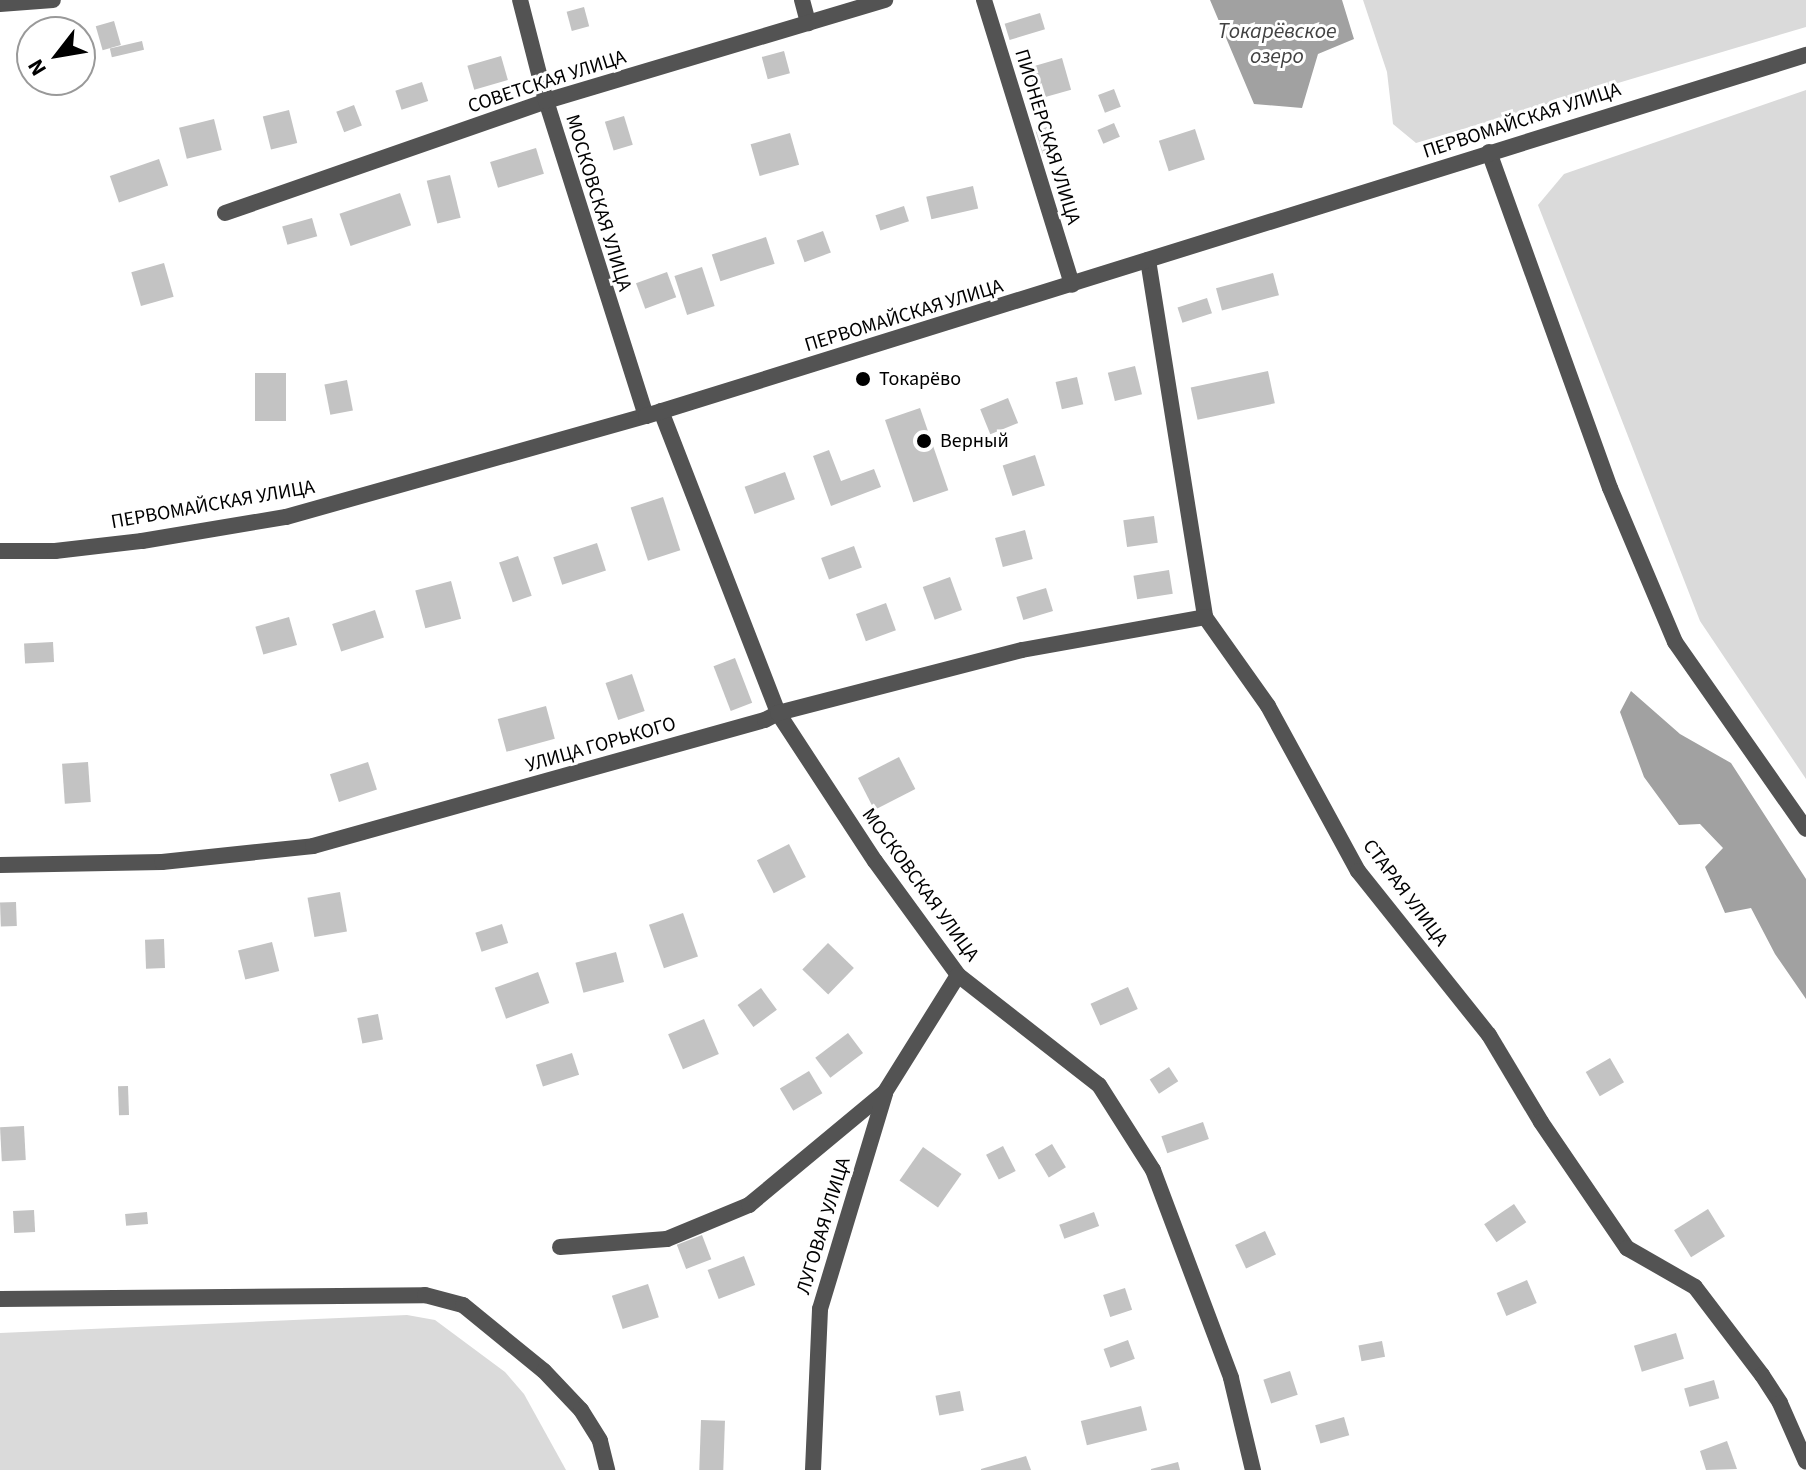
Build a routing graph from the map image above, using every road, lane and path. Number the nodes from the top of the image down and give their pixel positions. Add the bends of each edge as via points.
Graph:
1 (53, 0) edge
2 (520, 0) edge
3 (802, 0) edge
4 (885, 0) edge
5 (984, 0) edge
6 (0, 4) edge
7 (808, 23) junction
8 (1806, 55) edge
9 (546, 101) junction
10 (1489, 152) junction
11 (225, 213) dead end
12 (1148, 260) junction
13 (1072, 285) junction
14 (653, 414) junction
15 (0, 551) edge
16 (1205, 617) junction
17 (778, 713) junction
18 (1806, 829) edge
19 (0, 865) edge
20 (958, 975) junction
21 (885, 1092) junction
22 (560, 1247) dead end
23 (0, 1299) edge
24 (1806, 1462) edge
25 (607, 1470) edge
26 (813, 1470) edge
27 (1253, 1470) edge

1 - 6 street
2 - 9 street, МОСКОВСКАЯ УЛИЦА
3 - 7 street
4 - 7 street, СОВЕТСКАЯ УЛИЦА
5 - 13 street, ПИОНЕРСКАЯ УЛИЦА
7 - 9 street, СОВЕТСКАЯ УЛИЦА
8 - 10 street, ПЕРВОМАЙСКАЯ УЛИЦА
9 - 11 street, СОВЕТСКАЯ УЛИЦА
9 - 14 street, МОСКОВСКАЯ УЛИЦА
10 - 12 street, ПЕРВОМАЙСКАЯ УЛИЦА
10 - 18 street via 1610,488 1675,642
12 - 13 street, ПЕРВОМАЙСКАЯ УЛИЦА
12 - 16 street, СТАРАЯ УЛИЦА
13 - 14 street, ПЕРВОМАЙСКАЯ УЛИЦА
14 - 15 street, ПЕРВОМАЙСКАЯ УЛИЦА via 286,517 142,541
14 - 17 street, МОСКОВСКАЯ УЛИЦА
16 - 17 street, УЛИЦА ГОРЬКОГО via 1022,650
16 - 24 street, СТАРАЯ УЛИЦА via 1268,706 1358,871 1489,1035 1627,1248 1695,1287 1743,1350 1780,1403
17 - 19 street, УЛИЦА ГОРЬКОГО via 313,846 162,862
17 - 20 street, МОСКОВСКАЯ УЛИЦА
20 - 21 street
20 - 27 street, МОСКОВСКАЯ УЛИЦА via 1099,1085 1153,1170 1231,1378
21 - 22 street via 749,1205 667,1239
21 - 26 street, ЛУГОВАЯ УЛИЦА via 820,1309
23 - 25 street via 425,1295 463,1305 544,1371 581,1410 600,1441

